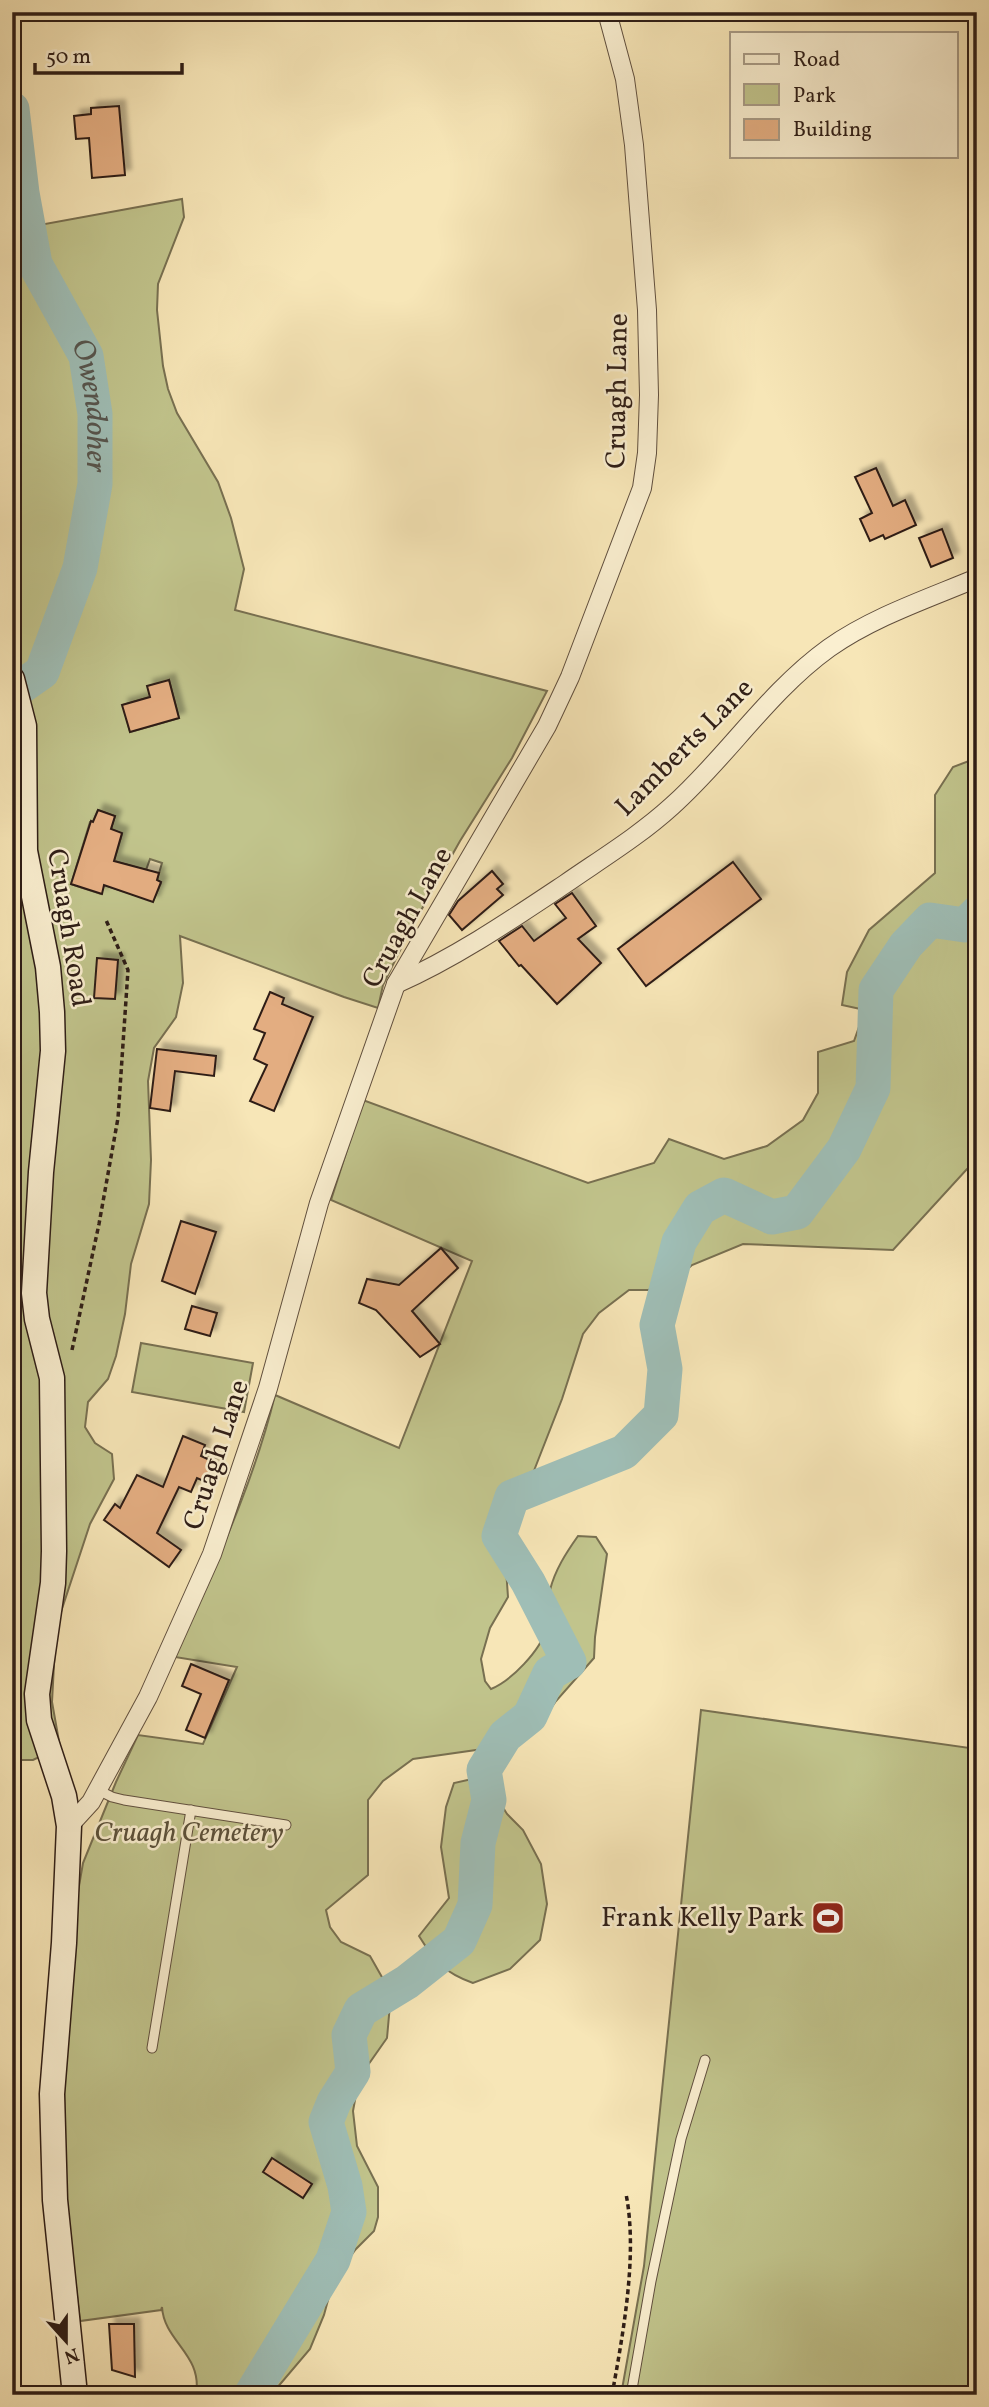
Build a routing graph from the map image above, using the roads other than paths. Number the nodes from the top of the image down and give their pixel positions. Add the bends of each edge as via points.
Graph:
1 (607, 12) edge
2 (977, 578) edge
3 (12, 679) edge
4 (396, 984) junction
5 (98, 1790) junction
6 (191, 1810) junction
7 (286, 1825) dead end
8 (69, 1826) junction
9 (152, 2048) dead end
10 (705, 2060) dead end
11 (75, 2395) edge
12 (631, 2395) edge

1 - 4 street, Cruagh Lane via 625,79 634,145 647,310 649,395 642,488 547,726
2 - 4 street, Lamberts Lane via 885,617 829,648 775,695 672,806 635,836 427,971
3 - 8 main road, Cruagh Road via 24,726 25,851 48,967 53,1051 34,1293 52,1378 54,1551 37,1694 39,1720
4 - 5 street, Cruagh Lane via 319,1203 268,1388 212,1554 149,1697
5 - 6 lane via 124,1800
5 - 8 street, Cruagh Lane
6 - 7 lane
6 - 9 lane
8 - 11 main road, Cruagh Road via 52,2094 55,2200
10 - 12 lane via 681,2139

